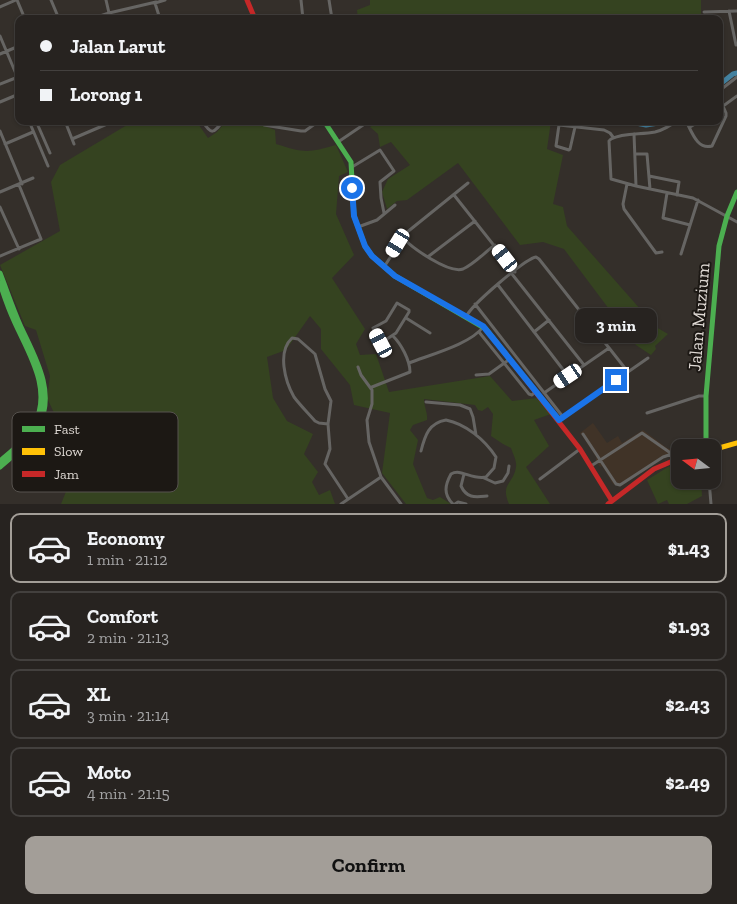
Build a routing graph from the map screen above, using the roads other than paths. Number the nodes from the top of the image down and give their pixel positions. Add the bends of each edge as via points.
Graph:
1 (17, 0) edge
2 (53, 0) edge
3 (106, 0) edge
4 (165, 0) edge
5 (247, 0) edge
6 (301, 0) edge
7 (330, 0) edge
8 (156, 2) junction
9 (0, 8) edge
10 (730, 11) junction
11 (737, 11) edge
12 (704, 12) dead end
13 (109, 13) junction
14 (23, 15) edge
15 (58, 15) edge
16 (103, 15) edge
17 (159, 15) edge
18 (253, 15) edge
19 (303, 15) edge
20 (332, 15) edge
21 (0, 36) edge
22 (736, 45) edge
23 (15, 48) edge
24 (6, 51) junction
25 (0, 54) edge
26 (15, 70) edge
27 (15, 77) edge
28 (737, 77) edge
29 (0, 84) edge
30 (723, 88) edge
31 (15, 96) edge
32 (737, 96) edge
33 (0, 102) edge
34 (724, 106) joint
35 (723, 122) edge
36 (30, 125) edge
37 (38, 125) edge
38 (67, 125) edge
39 (105, 125) edge
40 (205, 125) edge
41 (220, 125) edge
42 (313, 125) edge
43 (327, 125) edge
44 (363, 125) edge
45 (559, 125) edge
46 (565, 125) edge
47 (670, 125) edge
48 (693, 125) edge
49 (722, 125) edge
50 (271, 126) edge
51 (690, 127) joint
52 (575, 128) junction
53 (0, 130) edge
54 (33, 132) junction
55 (634, 134) junction
56 (612, 138) junction
57 (72, 139) junction
58 (338, 142) junction
59 (6, 144) junction
60 (74, 144) dead end
61 (50, 153) dead end
62 (635, 154) junction
63 (48, 166) dead end
64 (352, 167) junction
65 (649, 176) junction
66 (33, 178) dead end
67 (468, 184) dead end
68 (627, 184) junction
69 (21, 185) junction
70 (636, 186) junction
71 (650, 189) junction
72 (0, 192) edge
73 (737, 192) edge
74 (667, 193) junction
75 (454, 195) junction
76 (677, 195) junction
77 (698, 200) junction
78 (395, 205) dead end
79 (0, 207) edge
80 (384, 213) junction
81 (727, 216) junction
82 (474, 221) junction
83 (737, 222) edge
84 (690, 225) junction
85 (358, 227) junction
86 (402, 238) junction
87 (495, 245) junction
88 (19, 249) junction
89 (662, 252) dead end
90 (681, 254) dead end
91 (0, 256) edge
92 (429, 256) junction
93 (384, 268) junction
94 (0, 273) edge
95 (514, 273) junction
96 (0, 283) edge
97 (498, 285) junction
98 (475, 304) junction
99 (466, 317) junction
100 (406, 318) junction
101 (549, 320) junction
102 (483, 326) junction
103 (479, 332) junction
104 (534, 332) junction
105 (430, 333) dead end
106 (393, 336) junction
107 (609, 348) junction
108 (510, 358) junction
109 (648, 358) dead end
110 (408, 363) junction
111 (504, 363) junction
112 (584, 365) junction
113 (358, 367) dead end
114 (628, 372) junction
115 (476, 375) dead end
116 (568, 376) junction
117 (372, 388) junction
118 (545, 392) junction
119 (538, 394) junction
120 (706, 396) junction
121 (426, 402) dead end
122 (38, 412) edge
123 (42, 412) edge
124 (647, 413) dead end
125 (561, 418) junction
126 (328, 424) junction
127 (583, 434) dead end
128 (476, 436) junction
129 (706, 439) edge
130 (737, 444) edge
131 (721, 448) edge
132 (580, 449) junction
133 (12, 450) edge
134 (421, 450) dead end
135 (671, 456) edge
136 (12, 457) edge
137 (671, 457) edge
138 (671, 458) edge
139 (0, 461) edge
140 (600, 462) junction
141 (671, 462) edge
142 (665, 464) junction
143 (509, 466) dead end
144 (591, 466) junction
145 (0, 467) edge
146 (464, 474) junction
147 (381, 477) junction
148 (483, 478) junction
149 (540, 479) dead end
150 (710, 489) edge
151 (488, 496) dead end
152 (348, 499) junction
153 (610, 502) edge
154 (341, 504) edge
155 (401, 504) edge
156 (454, 504) edge
157 (466, 504) edge
158 (712, 504) edge

1 - 9 street
1 - 14 street
2 - 15 street
3 - 13 street
4 - 8 street
5 - 18 street
6 - 19 street
7 - 20 street
8 - 13 street
8 - 17 street
10 - 11 street
10 - 12 street
10 - 22 street
13 - 16 street
21 - 24 street
23 - 24 street
24 - 25 street
24 - 26 street
27 - 29 street
28 - 30 street
31 - 33 street
32 - 34 street
34 - 35 street via 726,116
36 - 54 street
37 - 61 street
38 - 57 street
39 - 57 street
40 - 41 street via 211,132
42 - 50 street via 305,131
43 - 58 street
44 - 58 street
45 - 52 street via 555,144 569,150
46 - 52 street
47 - 55 street via 662,130
48 - 51 street
49 - 51 street via 712,146 706,147
52 - 56 street via 604,130
53 - 59 street
54 - 59 street
54 - 63 street
55 - 56 street
55 - 62 street
56 - 68 street via 609,141 611,179
57 - 60 street
58 - 64 street
59 - 69 street
62 - 65 street via 648,154
62 - 70 street
64 - 80 street via 380,150 394,171 380,182
64 - 85 street via 353,207
65 - 71 street
65 - 76 street via 679,182
66 - 69 street
67 - 75 street
68 - 70 street
68 - 89 street via 624,210 656,253
69 - 72 street
69 - 88 street via 42,237 40,241
70 - 71 street
71 - 74 street
73 - 81 street, Jalan Muzium
74 - 76 street
74 - 84 street via 663,218
75 - 82 street
75 - 86 street
76 - 77 street
77 - 81 street
77 - 84 street
78 - 80 street
79 - 88 street
80 - 85 street
81 - 83 street
81 - 120 street, Jalan Muzium via 719,246
82 - 87 street
82 - 92 street
84 - 90 street
85 - 93 street via 368,250
86 - 92 street
86 - 93 street
87 - 92 street via 461,269 451,269
87 - 95 street
88 - 91 street
93 - 99 street
94 - 123 street via 40,366 46,391
95 - 97 street
95 - 101 street
95 - 107 street via 532,258 540,259
96 - 122 street via 36,367 41,397
97 - 98 street
97 - 104 street
98 - 99 street
98 - 118 street
99 - 102 street
100 - 105 street
100 - 106 street
100 - 106 street via 409,310 396,303 386,321 374,328 380,344
101 - 104 street
101 - 112 street
102 - 103 street
102 - 108 street
103 - 110 street via 468,340
103 - 111 street
104 - 116 street
106 - 110 street
107 - 112 street
107 - 114 street
108 - 111 street
108 - 119 street
109 - 114 street
110 - 117 street via 410,372
111 - 115 street via 489,374
111 - 119 street via 529,394
112 - 116 street
113 - 117 street
114 - 125 street
116 - 118 street
117 - 147 street via 367,434
118 - 119 street
118 - 125 street
119 - 125 street
120 - 124 street
120 - 129 street, Jalan Muzium
121 - 128 street via 470,409
125 - 132 street
126 - 126 street via 315,421 293,394 284,358 285,348 292,338 316,356 330,401
126 - 152 street via 330,449 325,464
127 - 140 street
128 - 134 street via 453,421 439,421 429,429
128 - 148 street via 496,457 492,473
130 - 131 street
132 - 144 street
132 - 149 street
133 - 139 street
135 - 140 street via 642,434
136 - 145 street
137 - 140 street via 662,456 620,485 614,483
138 - 142 street
140 - 144 street
141 - 142 street
142 - 153 street
143 - 148 street via 503,481 495,483
144 - 153 street
146 - 148 street
146 - 151 street via 461,486 466,494
146 - 156 street via 455,471 447,481 446,495
147 - 152 street
147 - 155 street
150 - 158 street
152 - 154 street
156 - 157 street

